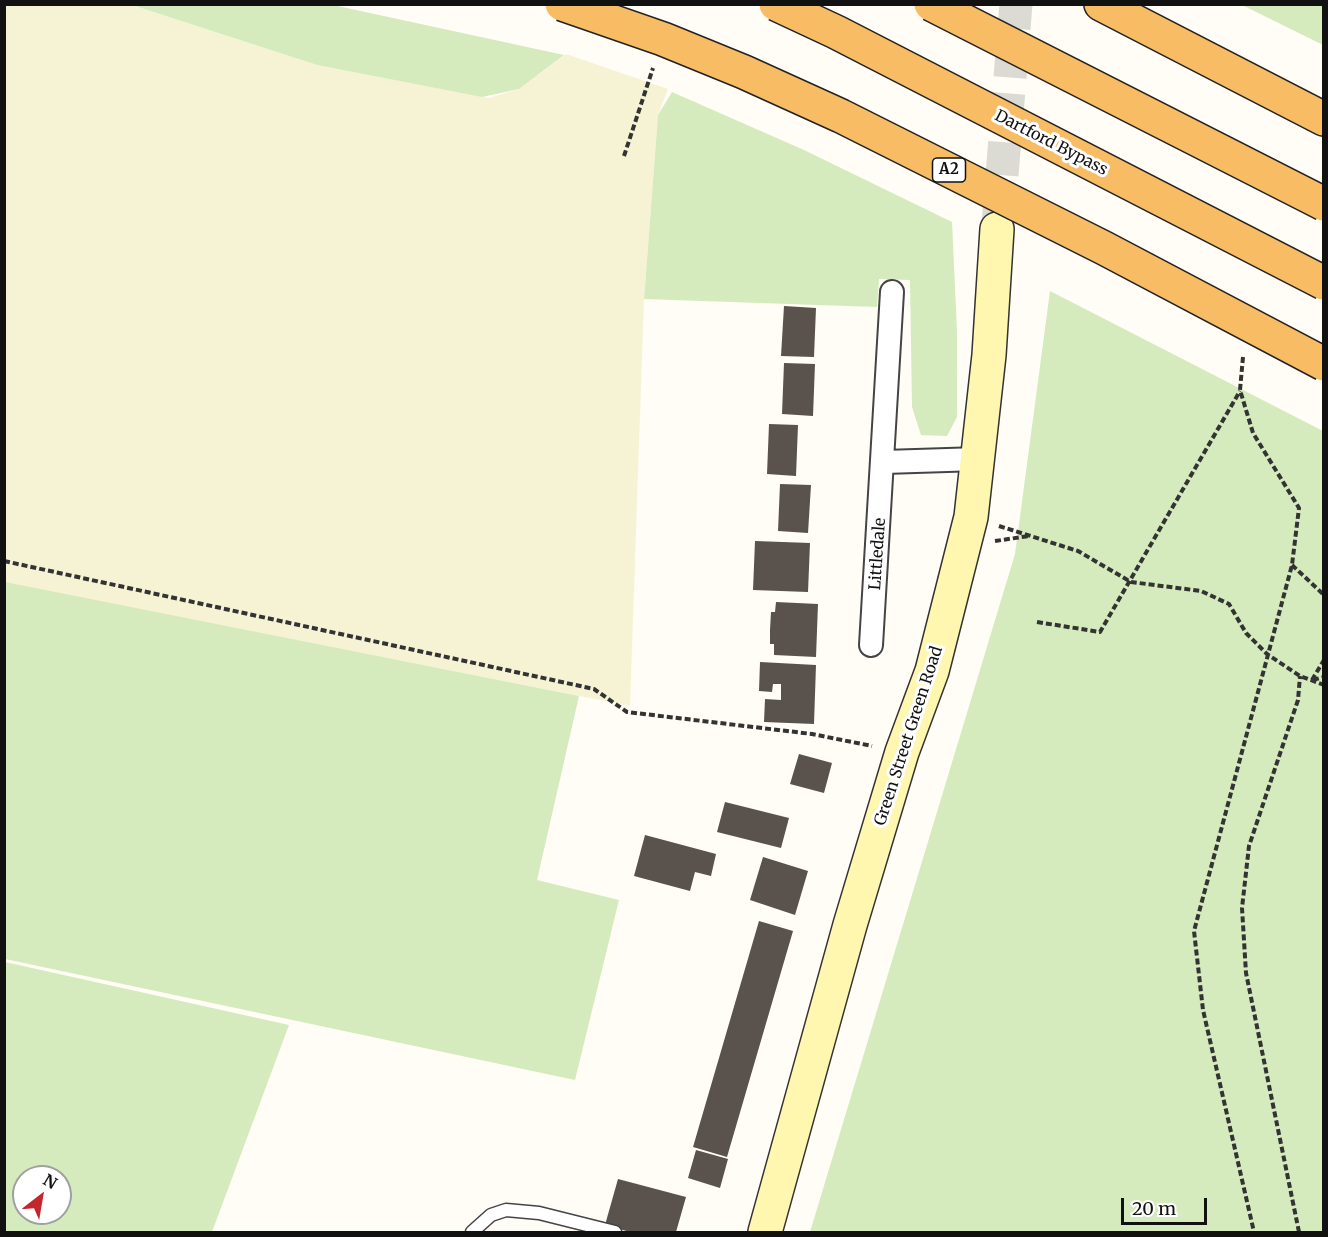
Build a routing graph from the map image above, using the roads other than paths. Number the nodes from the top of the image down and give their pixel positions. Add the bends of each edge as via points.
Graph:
1 (562, 4) edge
2 (776, 4) edge
3 (931, 4) edge
4 (1101, 4) edge
5 (1323, 119) edge
6 (1323, 204) edge
7 (997, 229) tunnel mouth
8 (1323, 283) edge
9 (892, 292) dead end
10 (1323, 364) edge
11 (979, 459) junction
12 (884, 462) junction
13 (871, 645) dead end
14 (472, 1233) edge
15 (615, 1233) edge
16 (765, 1233) edge

1 - 10 highway, A2, bridge via 663,39 841,116
2 - 8 highway, Dartford Bypass, bridge
3 - 6 highway, bridge
4 - 5 highway
7 - 11 main road, Green Street Green Road
9 - 12 street, Littledale
11 - 12 street
11 - 16 main road, Green Street Green Road via 971,517 932,671 902,752 825,1010
12 - 13 street, Littledale
14 - 15 lane via 491,1215 506,1210 548,1215

